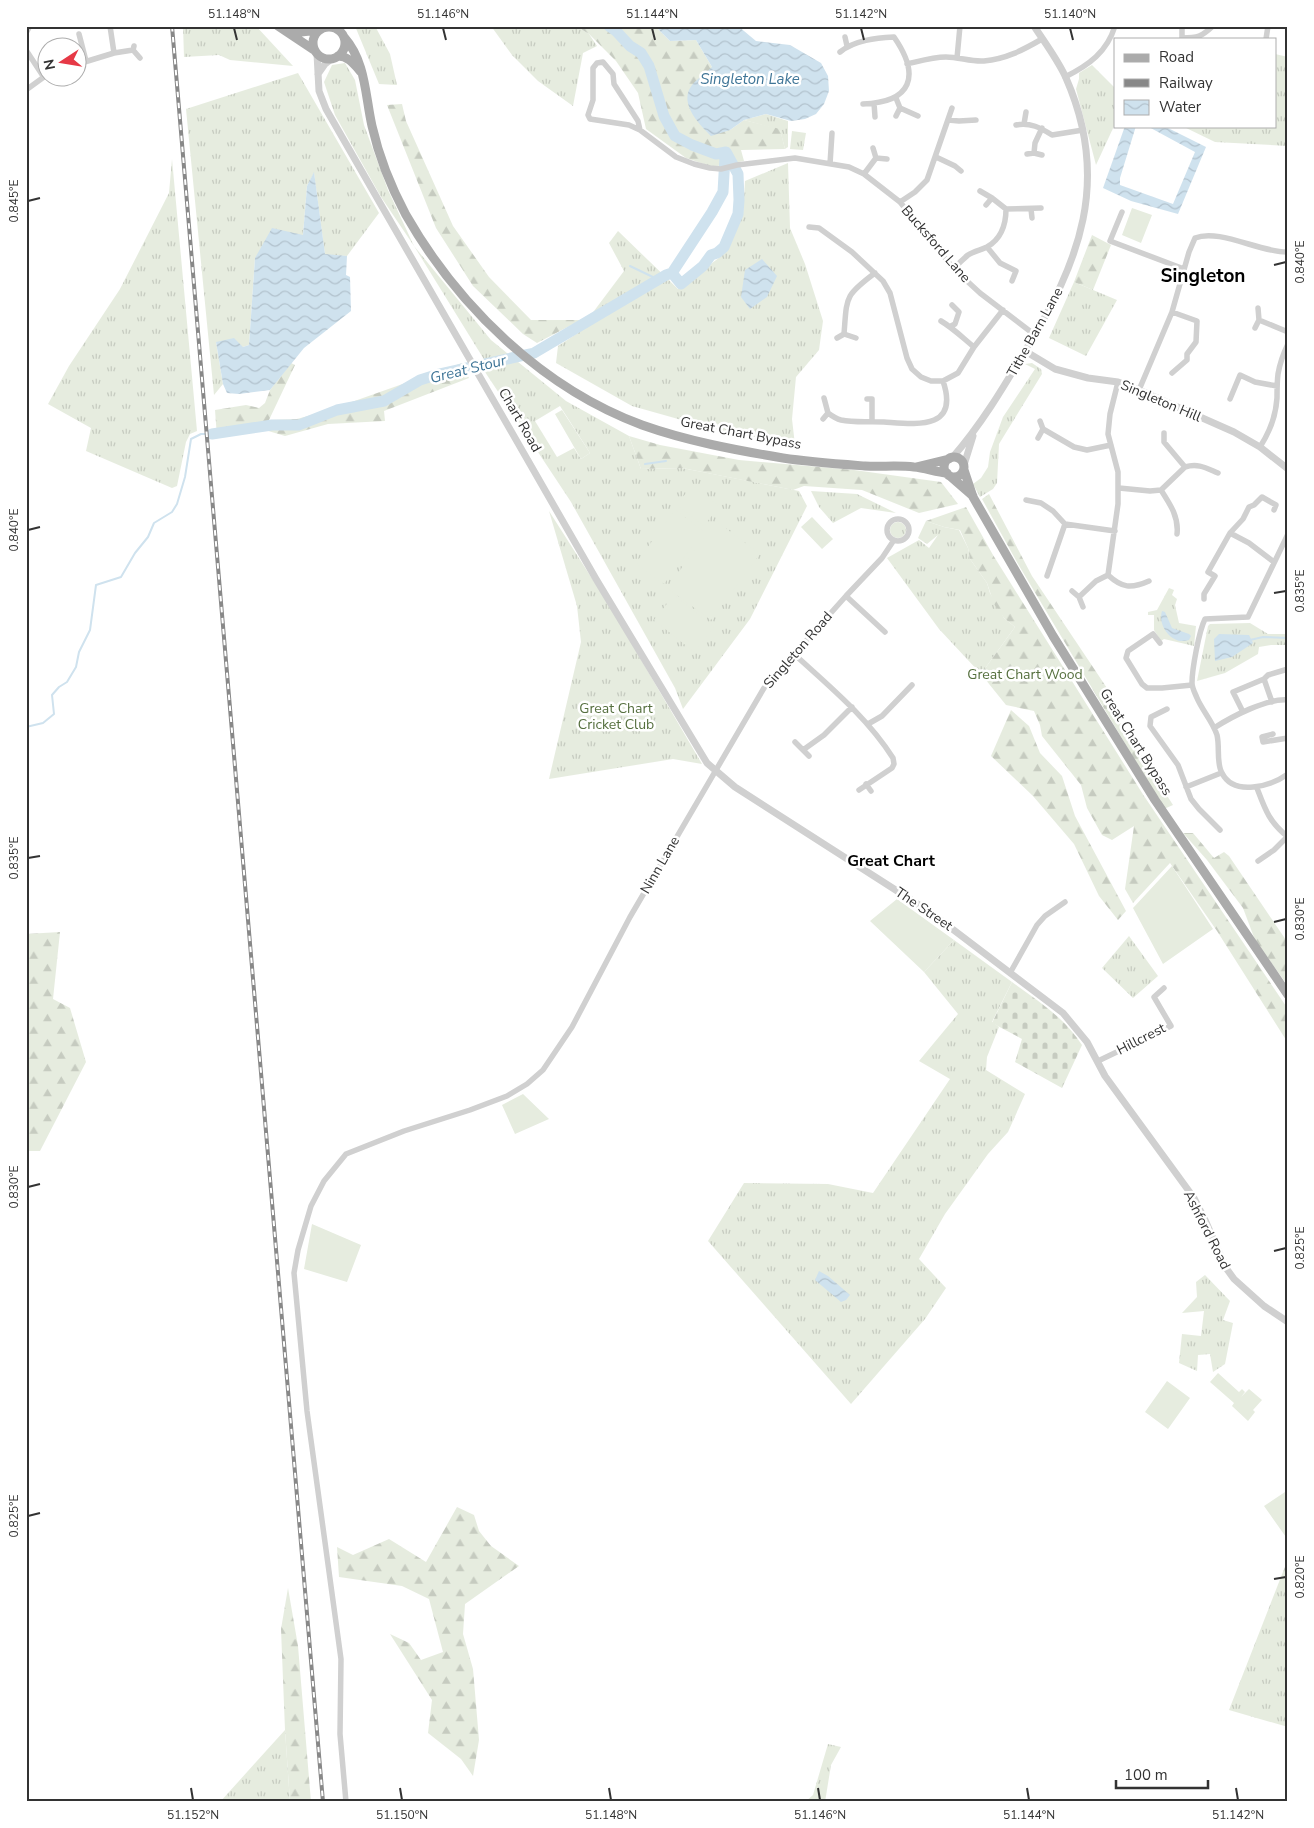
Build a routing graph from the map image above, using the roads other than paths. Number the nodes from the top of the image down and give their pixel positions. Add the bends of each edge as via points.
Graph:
1 (30, 26) edge
2 (110, 26) edge
3 (278, 26) edge
4 (282, 26) edge
5 (960, 26) edge
6 (1034, 26) edge
7 (1115, 26) edge
8 (1212, 26) edge
9 (322, 28) edge
10 (337, 28) edge
11 (1182, 29) dead end
12 (893, 30) dead end
13 (26, 33) edge
14 (1205, 33) junction
15 (79, 34) dead end
16 (344, 37) junction
17 (844, 37) dead end
18 (894, 37) junction
19 (80, 38) edge
20 (1209, 38) edge
21 (1042, 39) junction
22 (847, 46) junction
23 (26, 50) edge
24 (316, 52) junction
25 (840, 52) dead end
26 (114, 53) junction
27 (335, 57) junction
28 (140, 58) dead end
29 (957, 58) junction
30 (88, 61) edge
31 (907, 64) junction
32 (38, 66) edge
33 (318, 74) junction
34 (363, 74) junction
35 (1065, 77) junction
36 (38, 81) edge
37 (26, 90) edge
38 (896, 98) junction
39 (874, 103) junction
40 (863, 104) dead end
41 (900, 108) junction
42 (952, 108) dead end
43 (1026, 112) dead end
44 (896, 116) dead end
45 (918, 116) dead end
46 (875, 117) dead end
47 (948, 120) junction
48 (976, 120) dead end
49 (1024, 124) junction
50 (1016, 126) dead end
51 (1042, 128) junction
52 (640, 130) junction
53 (1083, 130) junction
54 (832, 133) dead end
55 (873, 148) dead end
56 (1034, 153) junction
57 (1027, 154) dead end
58 (1042, 155) dead end
59 (936, 157) junction
60 (876, 158) junction
61 (887, 159) dead end
62 (830, 164) junction
63 (961, 171) dead end
64 (864, 174) junction
65 (980, 191) dead end
66 (992, 198) junction
67 (900, 202) junction
68 (986, 205) dead end
69 (1041, 208) dead end
70 (1006, 209) junction
71 (1031, 209) junction
72 (1122, 212) dead end
73 (1032, 218) dead end
74 (809, 228) dead end
75 (987, 247) junction
76 (1288, 252) edge
77 (954, 269) junction
78 (1184, 269) junction
79 (875, 273) junction
80 (1012, 281) dead end
81 (952, 305) dead end
82 (1258, 308) dead end
83 (1003, 310) junction
84 (1172, 312) junction
85 (1260, 320) junction
86 (941, 321) dead end
87 (951, 326) junction
88 (1255, 328) dead end
89 (1288, 332) edge
90 (844, 334) junction
91 (1035, 335) junction
92 (837, 338) dead end
93 (856, 338) dead end
94 (1288, 344) edge
95 (974, 347) junction
96 (1025, 351) junction
97 (1172, 373) dead end
98 (943, 381) junction
99 (1118, 382) junction
100 (1277, 386) junction
101 (1139, 390) junction
102 (824, 398) dead end
103 (867, 399) dead end
104 (1230, 400) dead end
105 (828, 413) junction
106 (823, 420) dead end
107 (872, 421) junction
108 (1040, 421) dead end
109 (1043, 429) junction
110 (974, 433) junction
111 (1164, 433) dead end
112 (1038, 438) dead end
113 (1110, 445) junction
114 (1260, 447) junction
115 (950, 458) junction
116 (1185, 466) junction
117 (916, 467) junction
118 (964, 468) junction
119 (1288, 470) edge
120 (1218, 473) dead end
121 (948, 475) junction
122 (1119, 488) junction
123 (1161, 490) junction
124 (973, 497) junction
125 (1026, 500) dead end
126 (1274, 510) dead end
127 (1064, 524) junction
128 (1178, 524) junction
129 (1186, 524) dead end
130 (1114, 531) junction
131 (1230, 533) junction
132 (1177, 534) dead end
133 (1288, 534) edge
134 (894, 540) dead end
135 (1274, 562) junction
136 (1108, 575) junction
137 (1047, 576) dead end
138 (1149, 581) dead end
139 (1072, 591) dead end
140 (846, 596) junction
141 (1078, 597) junction
142 (1204, 599) dead end
143 (1083, 607) dead end
144 (885, 632) dead end
145 (1160, 643) dead end
146 (794, 654) junction
147 (1288, 671) edge
148 (1264, 678) junction
149 (912, 685) dead end
150 (1192, 685) junction
151 (907, 691) junction
152 (912, 696) dead end
153 (1288, 700) edge
154 (1272, 702) junction
155 (852, 707) junction
156 (1167, 709) dead end
157 (1243, 712) junction
158 (868, 724) junction
159 (1214, 728) junction
160 (1273, 734) dead end
161 (1288, 738) edge
162 (795, 742) dead end
163 (803, 750) junction
164 (809, 756) dead end
165 (716, 771) junction
166 (1222, 773) junction
167 (1288, 774) edge
168 (866, 784) junction
169 (1186, 787) junction
170 (1257, 788) junction
171 (858, 790) dead end
172 (871, 792) dead end
173 (1220, 830) dead end
174 (1287, 837) edge
175 (1258, 861) dead end
176 (1065, 902) dead end
177 (1010, 973) junction
178 (1164, 988) dead end
179 (1288, 994) edge
180 (1098, 1062) junction
181 (1105, 1076) joint
182 (1288, 1322) edge
183 (346, 1802) edge

1 - 13 street
2 - 26 street
3 - 24 main road
4 - 9 main road via 301,32
5 - 29 street
6 - 21 street, Tithe Barn Lane
7 - 35 street via 1106,46 1094,60
8 - 14 street
9 - 10 main road
9 - 24 main road via 313,39
10 - 16 main road
11 - 14 street via 1182,38 1199,37
12 - 18 street
14 - 20 street
15 - 19 street
16 - 27 main road via 344,48
16 - 34 main road, Great Chart Bypass via 356,53
17 - 22 street
18 - 22 street
18 - 31 street
21 - 29 street via 1001,58 972,62
21 - 35 street, Tithe Barn Lane
22 - 25 street
23 - 32 street
24 - 27 main road via 326,59
24 - 33 street, Chart Road
26 - 28 street via 134,48
26 - 30 street
27 - 33 street
27 - 34 main road via 348,59
29 - 31 street via 940,57
31 - 38 street via 909,78
33 - 165 street, Chart Road via 326,109 596,579 707,763
34 - 117 main road, Great Chart Bypass via 377,145 389,178 404,212 445,275 514,347 575,392 640,424 708,444 784,458
35 - 53 street, Tithe Barn Lane
36 - 37 street
38 - 39 street
38 - 41 street
39 - 40 street
39 - 46 street
41 - 44 street
41 - 45 street
42 - 47 street
43 - 49 street
47 - 48 street
47 - 59 street
49 - 50 street
49 - 51 street
51 - 53 street via 1052,135
51 - 56 street
52 - 52 street, Bucksford Lane via 588,115 593,100 593,68 597,63 603,62 613,74 614,84 638,121
52 - 62 street, Bucksford Lane via 676,157 694,164 729,167 788,158
53 - 91 street, Tithe Barn Lane via 1087,156 1082,228 1057,297
54 - 62 street
55 - 60 street
56 - 57 street
56 - 58 street
59 - 63 street
59 - 67 street via 927,180
60 - 61 street
60 - 64 street
62 - 64 street, Bucksford Lane
64 - 67 street, Bucksford Lane
65 - 66 street
66 - 68 street
66 - 70 street
67 - 77 street, Bucksford Lane
69 - 71 street
70 - 71 street
70 - 75 street via 1003,229
71 - 73 street
72 - 78 street via 1110,241
74 - 79 street via 819,228
75 - 77 street via 968,255
75 - 80 street via 1000,262 1016,271
76 - 78 street via 1278,253 1245,242 1203,234 1195,238
77 - 83 street, Bucksford Lane
78 - 84 street
79 - 90 street via 857,286 847,299
79 - 98 street via 890,294 912,369 931,381
81 - 87 street via 959,312
82 - 85 street
83 - 91 street, Bucksford Lane
83 - 95 street
84 - 97 street via 1197,321 1196,342 1187,360
84 - 101 street
85 - 88 street
85 - 89 street
86 - 87 street
87 - 95 street
90 - 92 street
90 - 93 street
91 - 96 street, Tithe Barn Lane
94 - 100 street via 1280,364
95 - 98 street via 958,373
96 - 99 street, Singleton Hill via 1067,373
96 - 110 street, Tithe Barn Lane
98 - 107 street via 947,393 946,406 935,420 922,424
99 - 101 street, Singleton Hill
99 - 113 street via 1108,424
100 - 104 street via 1240,375
100 - 114 street via 1273,419
101 - 114 street, Singleton Hill
102 - 105 street
103 - 107 street via 872,399
105 - 106 street
105 - 107 street via 840,420
108 - 109 street
109 - 112 street
109 - 113 street via 1081,449
110 - 115 street, Tithe Barn Lane
110 - 118 street, Tithe Barn Lane
111 - 116 street via 1164,442
113 - 122 street
114 - 119 street, Singleton Hill
115 - 117 main road, Great Chart Bypass
115 - 118 main road via 958,458
115 - 121 main road via 945,464
116 - 120 street via 1200,465
116 - 123 street
117 - 121 main road, Great Chart Bypass
118 - 121 main road via 958,476
118 - 124 main road, Great Chart Bypass
121 - 124 main road, Great Chart Bypass
122 - 123 street via 1150,492
122 - 130 street
123 - 128 street
124 - 179 main road, Great Chart Bypass via 1053,636 1155,800
125 - 127 street via 1041,503
126 - 131 street via 1276,505 1262,497 1254,506 1248,507 1243,519
127 - 130 street
127 - 137 street
128 - 129 street
128 - 132 street
130 - 136 street
131 - 135 street
131 - 142 street via 1208,572 1215,576
133 - 135 street
134 - 140 street, Singleton Road via 882,558
135 - 150 street via 1248,617 1205,619
136 - 138 street via 1124,586
136 - 141 street
139 - 141 street
140 - 144 street
140 - 146 street, Singleton Road
141 - 143 street
145 - 150 street via 1153,634 1128,651 1126,658 1142,684 1154,689
146 - 155 street
146 - 165 street, Singleton Road via 764,688
147 - 148 street
148 - 154 street
148 - 157 street via 1233,692
149 - 151 street
150 - 159 street
151 - 152 street
151 - 158 street via 882,716
153 - 154 street
154 - 157 street
155 - 158 street
155 - 163 street via 824,735
156 - 169 street via 1151,716 1150,726 1178,765
157 - 159 street
158 - 168 street via 894,764
159 - 166 street
160 - 161 street via 1262,736 1263,742
162 - 163 street
163 - 164 street
165 - 177 street, The Street via 735,787 930,912
165 - 183 street, Ninn Lane via 630,916 572,1027 543,1070 508,1096 346,1154 324,1181 311,1206 294,1273 307,1411 341,1660 340,1734
166 - 169 street
166 - 170 street via 1236,786
167 - 170 street
168 - 171 street
168 - 172 street
169 - 173 street via 1191,799
170 - 174 street via 1264,810
174 - 175 street
176 - 177 street via 1037,925
177 - 180 street, The Street via 1064,1013
178 - 180 street, Hillcrest via 1154,998 1171,1026
180 - 181 street, The Street
181 - 182 street, Ashford Road via 1194,1198 1226,1268 1240,1286

